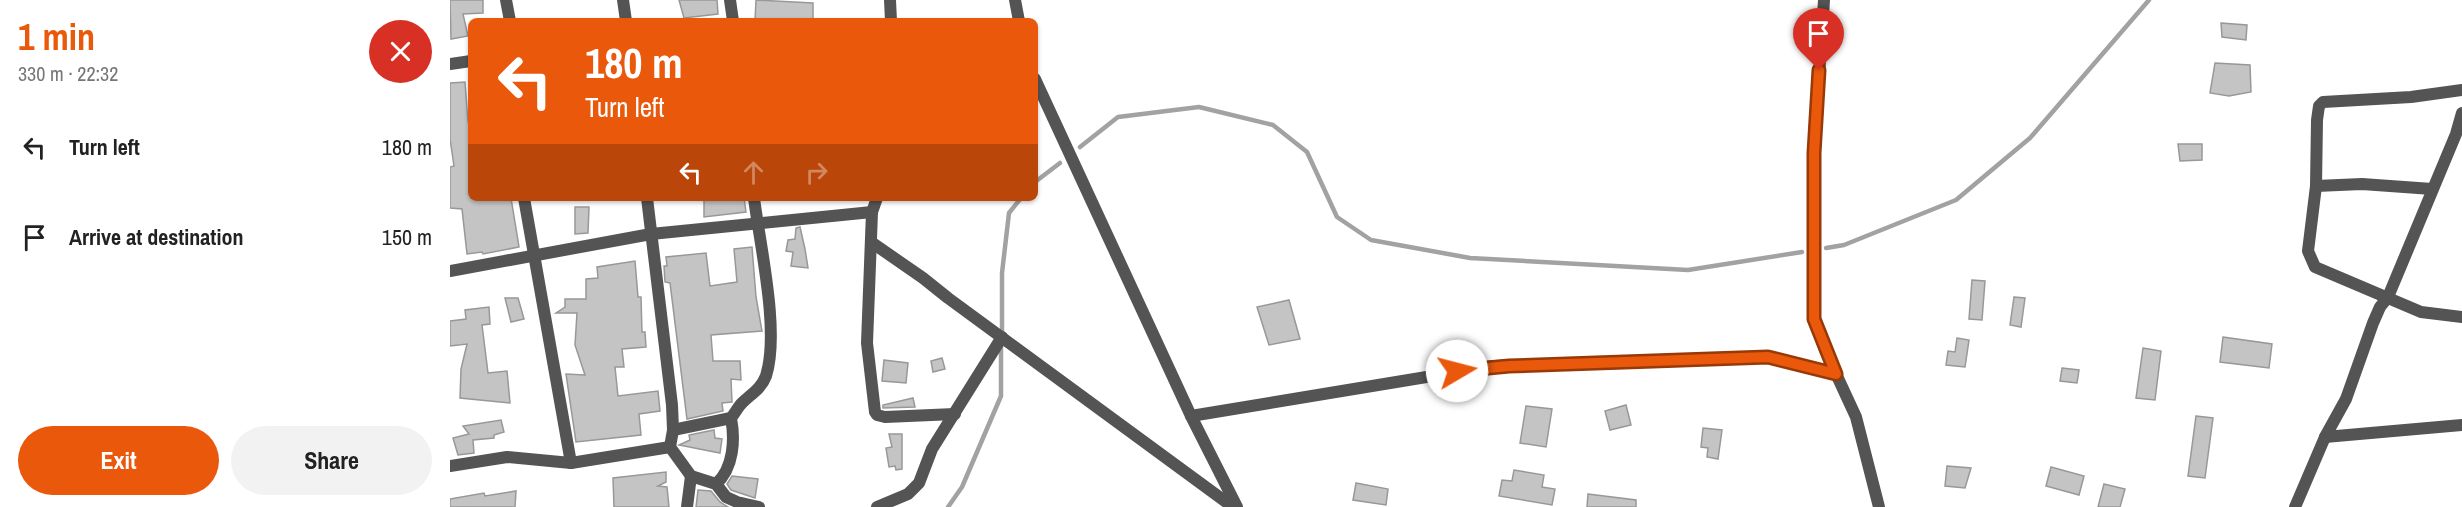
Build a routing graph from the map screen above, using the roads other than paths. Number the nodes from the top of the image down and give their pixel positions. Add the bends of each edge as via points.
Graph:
1 (506, 0) edge
2 (623, 0) edge
3 (730, 0) edge
4 (890, 0) edge
5 (1015, 0) edge
6 (1824, 0) edge
7 (509, 18) edge
8 (626, 18) edge
9 (733, 18) edge
10 (891, 18) edge
11 (1018, 18) edge
12 (468, 61) edge
13 (450, 64) edge
14 (1038, 85) edge
15 (2462, 90) edge
16 (2462, 113) edge
17 (2316, 186) junction
18 (2432, 189) junction
19 (524, 201) edge
20 (647, 201) edge
21 (754, 201) edge
22 (876, 201) edge
23 (872, 212) junction
24 (757, 225) junction
25 (651, 234) junction
26 (871, 242) junction
27 (533, 256) junction
28 (450, 271) edge
29 (2388, 297) junction
30 (2462, 317) edge
31 (1002, 338) junction
32 (1836, 374) junction
33 (955, 414) junction
34 (1191, 416) junction
35 (732, 418) junction
36 (2462, 425) edge
37 (673, 430) junction
38 (2325, 437) junction
39 (670, 447) junction
40 (571, 463) junction
41 (450, 466) edge
42 (691, 476) junction
43 (716, 484) junction
44 (687, 507) edge
45 (759, 507) edge
46 (877, 507) edge
47 (1235, 507) edge
48 (1879, 507) edge
49 (2295, 507) edge

1 - 7 street
2 - 8 street
3 - 9 street
4 - 10 street
5 - 11 street
6 - 32 street via 1814,153 1814,319
12 - 13 street
14 - 34 street
15 - 17 street via 2323,102 2317,120
16 - 18 street
17 - 18 street via 2362,184
17 - 29 street via 2308,251 2315,267
18 - 29 street
19 - 27 street
20 - 25 street
21 - 24 street
22 - 23 street
23 - 24 street
23 - 26 street
24 - 25 street
24 - 35 street via 770,348 762,384
25 - 27 street
25 - 37 street
26 - 31 street
26 - 33 street via 867,343 875,412 885,417
27 - 28 street
27 - 40 street
29 - 30 street via 2421,312
29 - 38 street via 2373,323 2346,399
31 - 33 street
31 - 47 street
32 - 34 street via 1768,357 1492,366
32 - 48 street via 1856,417
33 - 46 street via 932,449 915,488
34 - 47 street
35 - 37 street
35 - 43 street via 734,433 728,468
36 - 38 street
37 - 39 street
38 - 49 street
39 - 40 street
39 - 42 street
40 - 41 street via 507,457
42 - 43 street
42 - 44 street
43 - 45 street via 726,497

